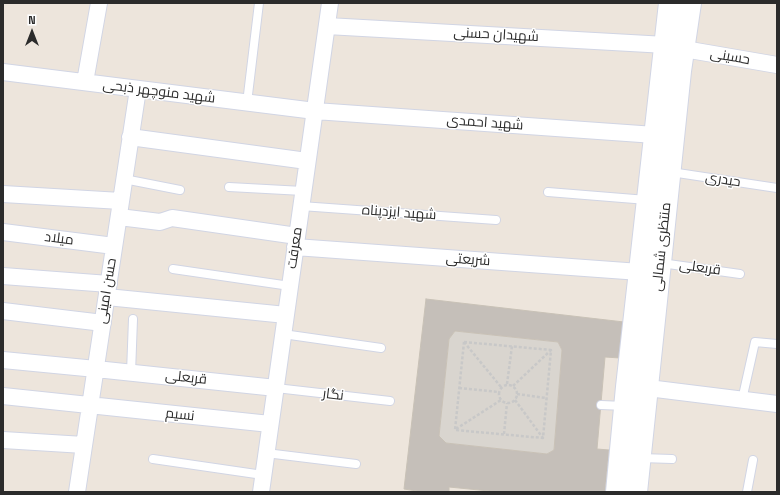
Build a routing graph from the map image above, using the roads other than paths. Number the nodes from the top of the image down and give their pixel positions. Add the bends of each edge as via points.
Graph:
1 (99, 3) edge
2 (259, 3) edge
3 (330, 3) edge
4 (670, 3) edge
5 (690, 3) edge
6 (327, 26) junction
7 (675, 47) junction
8 (777, 65) edge
9 (3, 72) edge
10 (84, 82) junction
11 (138, 89) junction
12 (247, 103) junction
13 (315, 111) junction
14 (655, 135) junction
15 (130, 137) junction
16 (308, 161) junction
17 (670, 172) junction
18 (124, 179) junction
19 (228, 187) dead end
20 (777, 188) edge
21 (180, 190) dead end
22 (548, 192) dead end
23 (3, 194) edge
24 (302, 199) junction
25 (648, 200) junction
26 (121, 201) junction
27 (118, 217) junction
28 (496, 220) dead end
29 (3, 232) edge
30 (296, 241) junction
31 (114, 246) junction
32 (660, 262) junction
33 (173, 270) dead end
34 (640, 272) junction
35 (740, 274) dead end
36 (3, 276) edge
37 (290, 286) junction
38 (108, 290) junction
39 (3, 311) edge
40 (286, 315) junction
41 (133, 319) dead end
42 (103, 323) junction
43 (283, 334) junction
44 (777, 344) edge
45 (381, 348) dead end
46 (3, 360) edge
47 (96, 369) junction
48 (131, 372) junction
49 (276, 388) junction
50 (648, 388) junction
51 (3, 396) edge
52 (742, 400) junction
53 (390, 402) dead end
54 (777, 404) edge
55 (601, 405) dead end
56 (90, 406) junction
57 (625, 406) junction
58 (270, 424) junction
59 (3, 440) edge
60 (84, 445) junction
61 (266, 453) junction
62 (640, 458) junction
63 (153, 459) dead end
64 (672, 459) dead end
65 (753, 460) dead end
66 (356, 464) dead end
67 (263, 475) junction
68 (77, 492) edge
69 (261, 492) edge
70 (617, 492) edge
71 (636, 492) edge
72 (748, 492) edge

1 - 10 street
2 - 12 lane
3 - 6 street, معرفت
4 - 7 main road, منتظری شمالی
5 - 7 main road, منتظری شمالی
6 - 7 street, شهیدان حسنی
6 - 13 street, معرفت
7 - 8 street, حسینی
7 - 14 main road, منتظری شمالی
7 - 17 main road, منتظری شمالی
9 - 10 street, شهید منوچهر ذبحی
10 - 11 street, شهید منوچهر ذبحی
11 - 12 street, شهید منوچهر ذبحی
11 - 15 street, حسن امینی
12 - 13 street, شهید منوچهر ذبحی
13 - 14 street, شهید احمدی
13 - 16 street, معرفت
14 - 25 main road, منتظری شمالی
15 - 16 street
15 - 18 street, حسن امینی
16 - 24 street, معرفت
17 - 20 lane, حیدری
17 - 32 main road, منتظری شمالی
18 - 21 lane
18 - 26 street, حسن امینی
19 - 24 lane, شهید ایزدپناه
22 - 25 lane
23 - 26 street
24 - 28 lane, شهید ایزدپناه
24 - 30 street, معرفت
25 - 34 main road, منتظری شمالی
26 - 27 street, حسن امینی
27 - 30 street, شریعتی via 160,222 172,218
27 - 31 street, حسن امینی
29 - 31 street, میلاد
30 - 34 street, شریعتی
30 - 37 street, معرفت
31 - 38 street, حسن امینی
32 - 35 lane, قربعلی
32 - 50 main road, منتظری شمالی
33 - 37 lane
34 - 57 main road, منتظری شمالی
36 - 38 street
37 - 40 street, معرفت
38 - 40 street
38 - 42 street, حسن امینی
39 - 42 street
40 - 43 street, معرفت
41 - 48 lane
42 - 47 street, حسن امینی
43 - 45 lane
43 - 49 street, معرفت
44 - 52 lane via 755,342
46 - 47 street, قربعلی
47 - 48 street, قربعلی
47 - 56 street, حسن امینی
48 - 49 street, قربعلی
49 - 53 lane, نگار
49 - 58 street, معرفت
50 - 52 street
50 - 62 main road, منتظری شمالی
51 - 56 street, نسیم
52 - 54 street
55 - 57 lane
56 - 58 street, نسیم
56 - 60 street, حسن امینی
57 - 70 main road, منتظری شمالی
58 - 61 street, معرفت
59 - 60 street
60 - 68 street, حسن امینی
61 - 66 lane
61 - 67 street, معرفت
62 - 64 lane
62 - 71 main road, منتظری شمالی
63 - 67 lane
65 - 72 lane
67 - 69 street, معرفت

